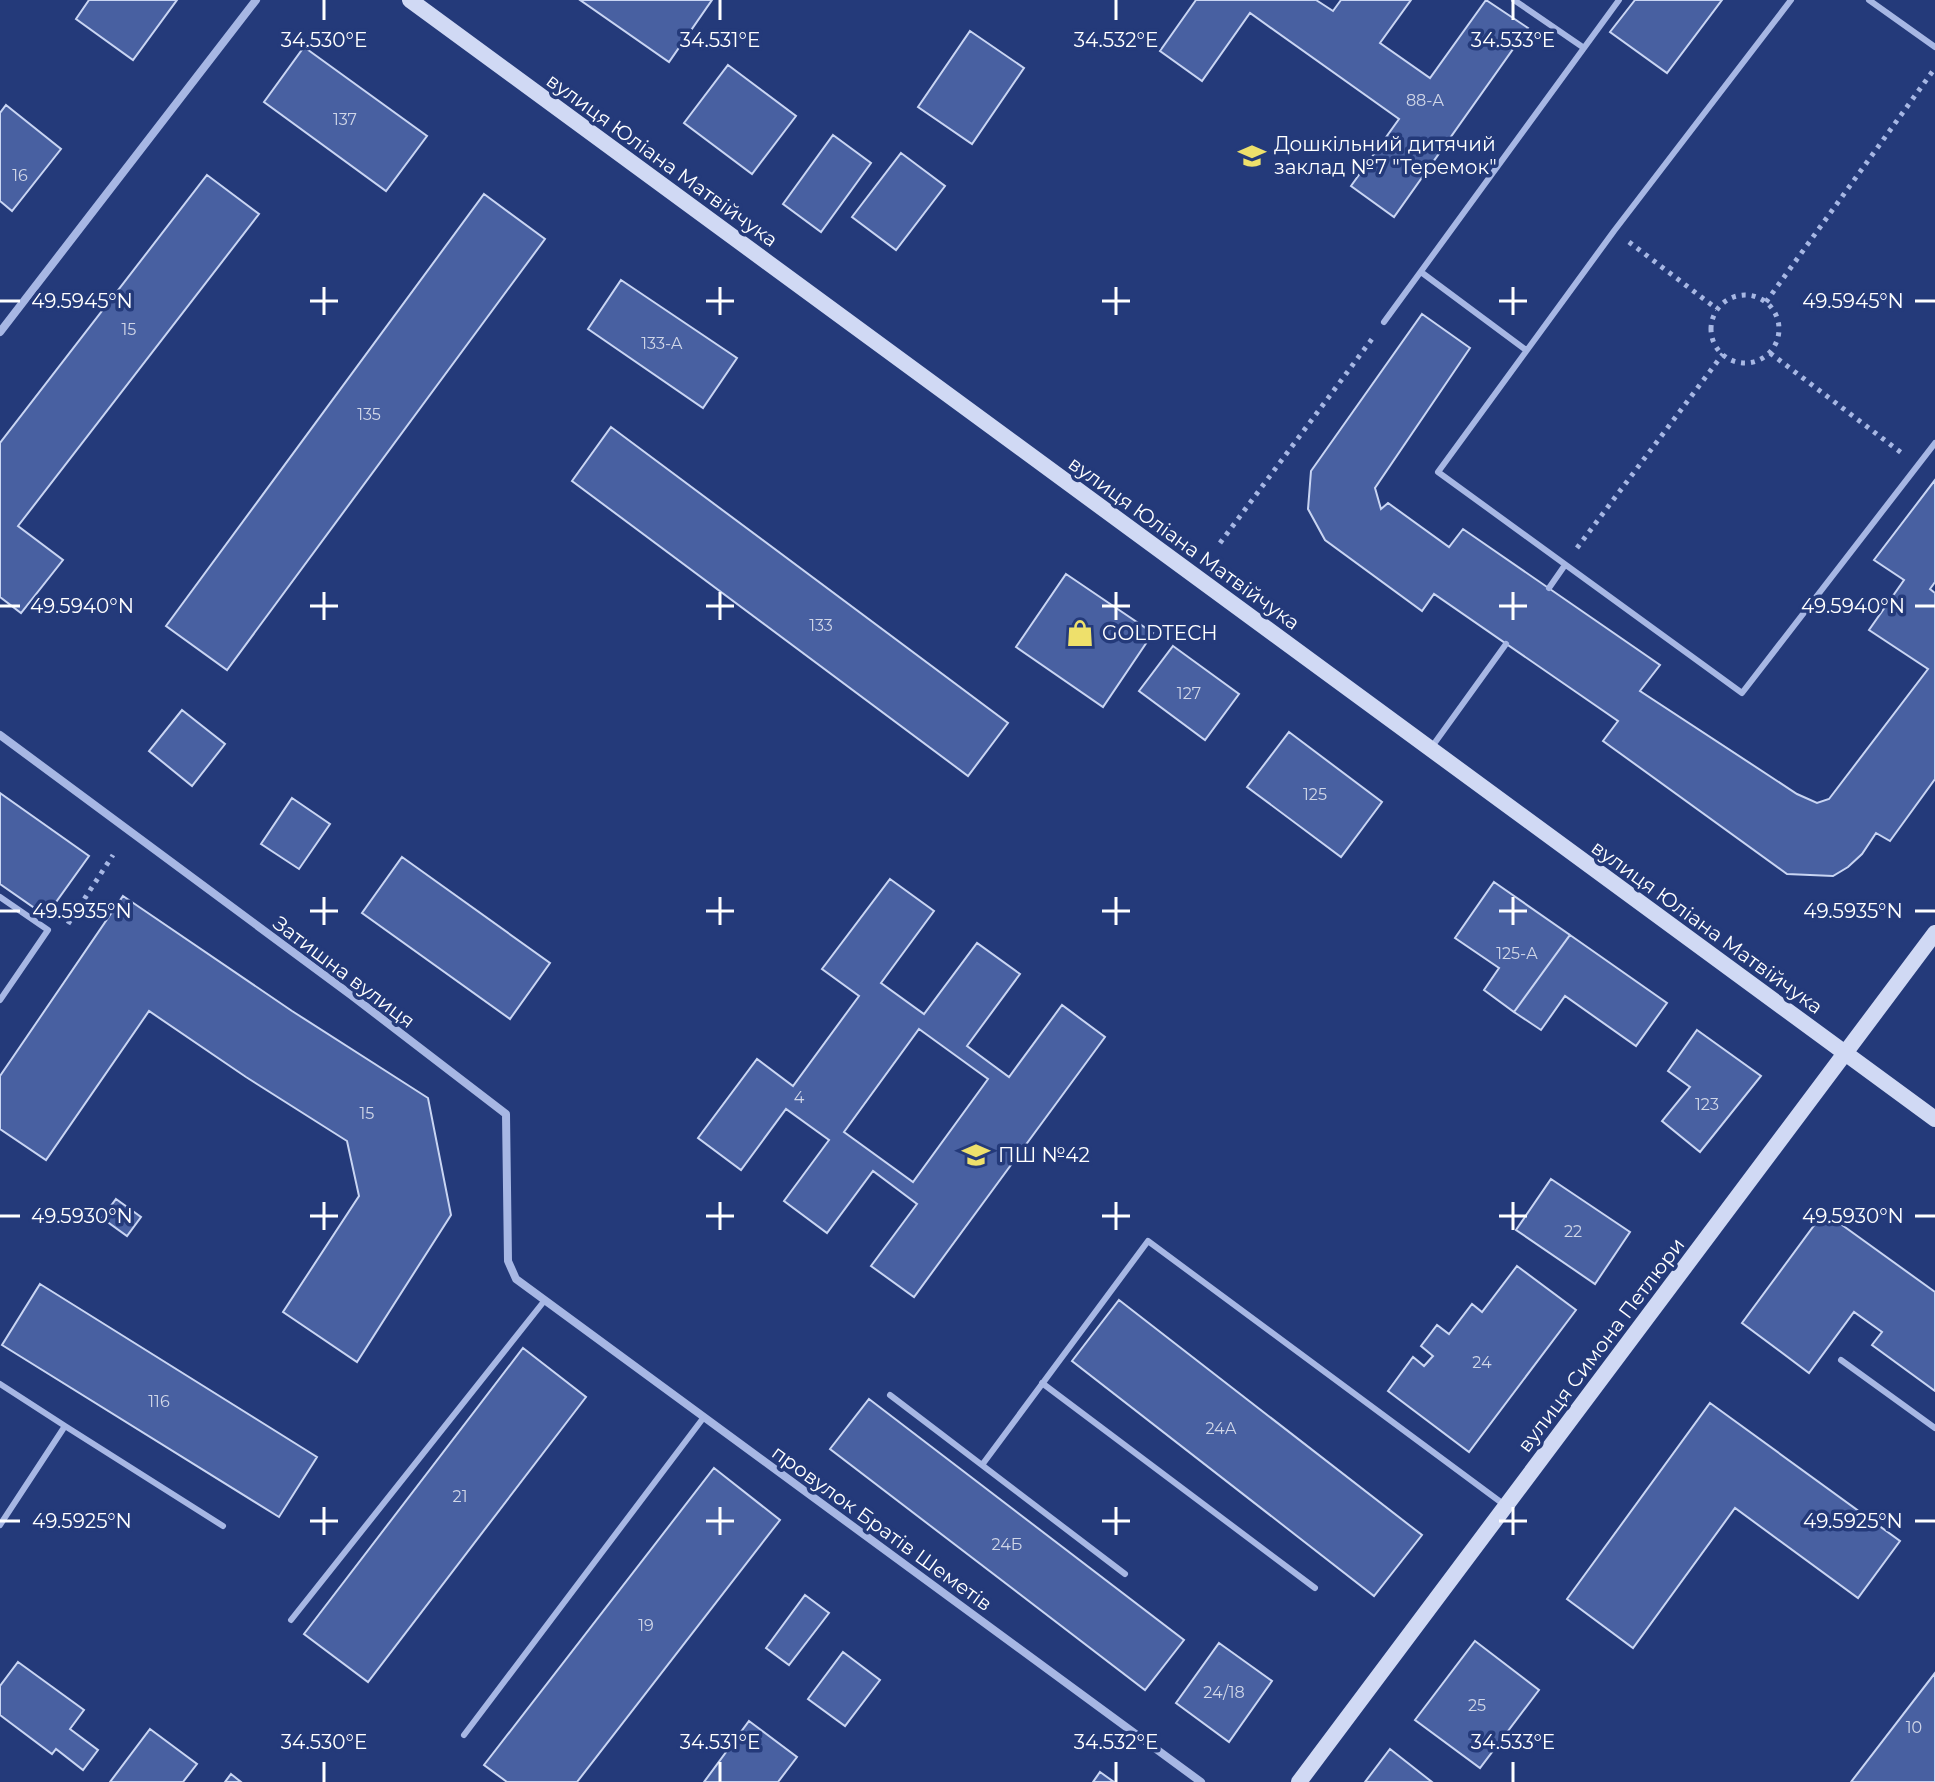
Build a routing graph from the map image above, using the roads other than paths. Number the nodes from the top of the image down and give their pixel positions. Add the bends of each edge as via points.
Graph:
1 (256, 0) edge
2 (410, 0) edge
3 (1514, 0) edge
4 (1619, 0) edge
5 (1791, 0) edge
6 (1869, 0) edge
7 (1935, 47) edge
8 (1584, 48) junction
9 (1421, 272) junction
10 (1384, 322) road end
11 (0, 332) edge
12 (1526, 350) junction
13 (1935, 443) edge
14 (1565, 565) junction
15 (1549, 588) dead end
16 (1506, 644) dead end
17 (0, 735) edge
18 (1430, 749) junction
19 (0, 897) edge
20 (1935, 933) edge
21 (0, 1000) edge
22 (1844, 1052) junction
23 (1935, 1119) edge
24 (545, 1300) junction
25 (1841, 1360) dead end
26 (1042, 1383) junction
27 (0, 1384) edge
28 (890, 1395) dead end
29 (704, 1417) junction
30 (65, 1426) junction
31 (1935, 1428) edge
32 (982, 1465) junction
33 (1506, 1506) junction
34 (0, 1525) edge
35 (223, 1526) dead end
36 (1125, 1574) dead end
37 (1315, 1588) dead end
38 (291, 1620) dead end
39 (464, 1735) dead end
40 (1201, 1782) edge
41 (1299, 1782) edge

1 - 11 street
2 - 18 street, вулиця Юліана Матвійчука
3 - 8 lane
4 - 8 lane
5 - 12 lane
6 - 7 lane
8 - 9 lane
9 - 10 lane
9 - 12 lane
12 - 14 lane via 1438,472
13 - 14 lane via 1742,693
14 - 15 lane
16 - 18 lane
17 - 24 street, Затишна вулиця via 506,1114 508,1261 516,1279
18 - 22 street, вулиця Юліана Матвійчука
19 - 21 lane via 48,930
20 - 22 street, вулиця Симона Петлюри
22 - 23 street, вулиця Юліана Матвійчука
22 - 33 street, вулиця Симона Петлюри
24 - 29 street, провулок Братів Шеметів
24 - 38 lane
25 - 31 lane
26 - 32 lane
26 - 33 lane via 1148,1241
26 - 37 lane
27 - 30 lane
28 - 32 lane
29 - 39 lane
29 - 40 street, провулок Братів Шеметів
30 - 34 lane
30 - 35 lane
32 - 36 lane
33 - 41 street, вулиця Симона Петлюри

